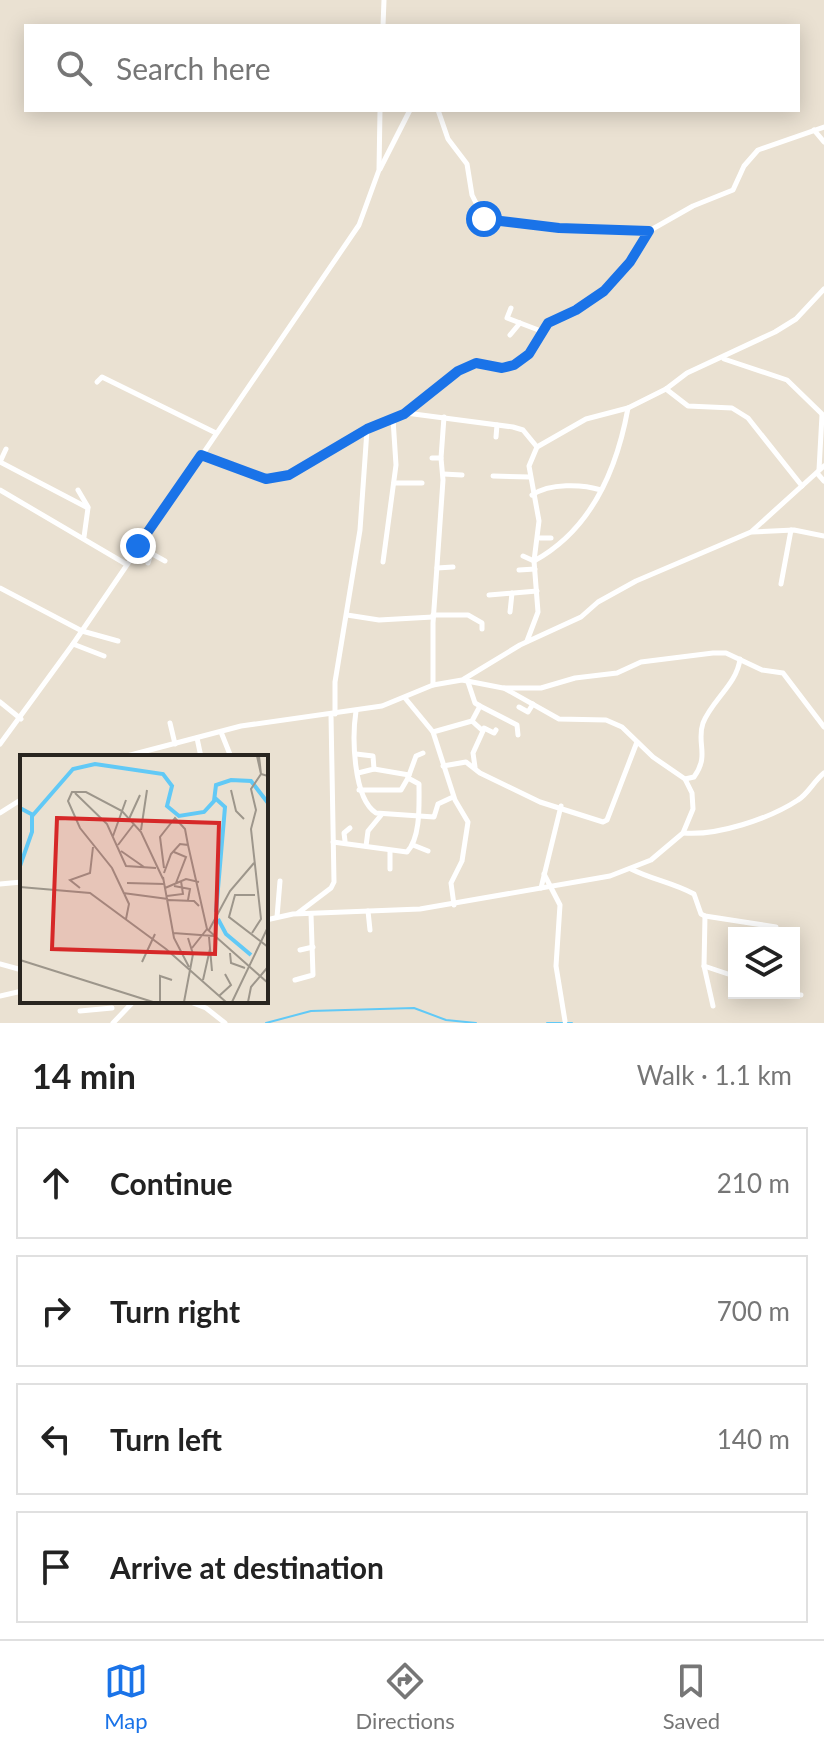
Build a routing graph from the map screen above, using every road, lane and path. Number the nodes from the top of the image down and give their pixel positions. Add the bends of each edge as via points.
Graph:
1 (384, 0) edge
2 (383, 24) edge
3 (380, 112) edge
4 (409, 112) edge
5 (439, 112) edge
6 (824, 127) edge
7 (814, 130) junction
8 (824, 142) edge
9 (379, 170) junction
10 (649, 231) junction
11 (824, 289) edge
12 (511, 308) dead end
13 (520, 323) junction
14 (541, 331) junction
15 (510, 335) dead end
16 (719, 360) junction
17 (97, 382) dead end
18 (666, 389) junction
19 (628, 408) junction
20 (405, 413) junction
21 (823, 415) edge
22 (444, 417) junction
23 (393, 419) junction
24 (497, 425) junction
25 (367, 429) junction
26 (216, 433) junction
27 (496, 437) dead end
28 (537, 447) junction
29 (6, 449) dead end
30 (201, 455) junction
31 (432, 458) dead end
32 (441, 458) junction
33 (820, 470) edge
34 (443, 474) junction
35 (462, 475) dead end
36 (493, 476) dead end
37 (530, 477) junction
38 (824, 481) edge
39 (394, 483) junction
40 (422, 483) dead end
41 (802, 486) junction
42 (0, 490) edge
43 (78, 490) dead end
44 (601, 490) junction
45 (532, 495) junction
46 (88, 508) junction
47 (791, 530) junction
48 (751, 532) junction
49 (824, 536) edge
50 (84, 538) junction
51 (540, 538) junction
52 (551, 538) dead end
53 (138, 546) junction
54 (151, 554) junction
55 (523, 556) dead end
56 (165, 561) dead end
57 (383, 562) dead end
58 (148, 563) dead end
59 (126, 564) junction
60 (534, 565) junction
61 (453, 567) dead end
62 (437, 568) junction
63 (519, 570) dead end
64 (781, 584) dead end
65 (0, 588) edge
66 (537, 591) junction
67 (512, 593) junction
68 (489, 595) dead end
69 (510, 612) dead end
70 (347, 615) junction
71 (433, 616) junction
72 (482, 629) dead end
73 (82, 631) junction
74 (118, 641) dead end
75 (527, 641) junction
76 (73, 644) junction
77 (104, 656) dead end
78 (740, 659) junction
79 (465, 681) junction
80 (433, 685) junction
81 (503, 688) junction
82 (405, 698) junction
83 (0, 702) edge
84 (533, 704) junction
85 (480, 706) junction
86 (519, 707) dead end
87 (356, 711) junction
88 (333, 715) junction
89 (21, 719) junction
90 (472, 721) junction
91 (170, 723) dead end
92 (483, 727) junction
93 (824, 727) edge
94 (496, 730) dead end
95 (221, 732) junction
96 (433, 732) junction
97 (518, 735) dead end
98 (197, 738) junction
99 (637, 742) junction
100 (0, 744) edge
101 (175, 744) junction
102 (423, 753) dead end
103 (356, 754) junction
104 (131, 755) edge
105 (201, 755) edge
106 (230, 755) edge
107 (443, 766) junction
108 (476, 768) junction
109 (374, 769) junction
110 (358, 773) junction
111 (824, 773) edge
112 (409, 776) junction
113 (685, 779) junction
114 (359, 790) junction
115 (454, 797) junction
116 (20, 800) edge
117 (561, 806) junction
118 (369, 808) junction
119 (0, 813) edge
120 (382, 814) junction
121 (417, 816) junction
122 (350, 828) dead end
123 (368, 831) junction
124 (683, 833) junction
125 (345, 841) junction
126 (333, 842) junction
127 (413, 845) junction
128 (366, 846) junction
129 (428, 851) dead end
130 (390, 852) junction
131 (390, 869) dead end
132 (630, 869) junction
133 (544, 874) junction
134 (280, 881) dead end
135 (20, 882) edge
136 (0, 884) edge
137 (553, 886) junction
138 (541, 888) junction
139 (454, 905) junction
140 (368, 911) junction
141 (298, 914) junction
142 (311, 914) junction
143 (705, 916) junction
144 (277, 917) junction
145 (268, 919) edge
146 (776, 927) dead end
147 (370, 930) dead end
148 (313, 947) junction
149 (300, 950) dead end
150 (0, 964) edge
151 (704, 966) junction
152 (20, 969) edge
153 (728, 974) edge
154 (295, 980) dead end
155 (20, 991) edge
156 (0, 996) edge
157 (132, 1003) edge
158 (193, 1003) edge
159 (112, 1004) edge
160 (713, 1006) dead end
161 (80, 1011) dead end
162 (565, 1021) dead end
163 (114, 1022) edge
164 (225, 1023) edge

1 - 2 street
3 - 9 street
4 - 9 street
5 - 10 street via 448,139 467,164 472,195 484,219
6 - 7 street
7 - 8 street
7 - 10 street via 758,150 733,190
9 - 26 street via 359,225
10 - 14 street via 604,291
11 - 16 street via 796,319
12 - 13 street via 507,318
13 - 14 street
13 - 15 street
14 - 20 street via 518,363 502,368 476,363
16 - 18 street
16 - 21 street via 787,380
17 - 26 street via 102,377
18 - 19 street
18 - 41 street via 688,406 732,408 748,418
19 - 28 street via 586,419
19 - 44 street
20 - 22 street
20 - 23 street
21 - 33 street
22 - 24 street
22 - 32 street
23 - 25 street
23 - 39 street
24 - 27 street
24 - 28 street via 523,430
25 - 30 street via 299,471 271,480
25 - 70 street
26 - 30 street
28 - 37 street
29 - 46 street via 0,462
30 - 53 street
31 - 32 street
32 - 34 street
33 - 38 street
33 - 41 street
34 - 35 street
34 - 62 street
36 - 37 street
37 - 45 street
39 - 40 street
39 - 57 street
41 - 48 street
42 - 50 street
43 - 46 street
44 - 45 street via 583,484
44 - 60 street via 581,524
45 - 51 street
46 - 50 street
47 - 48 street
47 - 49 street
47 - 64 street
48 - 75 street via 636,581 581,617
50 - 59 street
51 - 52 street
51 - 60 street
53 - 54 street
53 - 59 street
54 - 56 street
54 - 58 street
55 - 60 street
59 - 73 street
60 - 63 street
60 - 66 street
61 - 62 street
62 - 71 street
65 - 73 street
66 - 67 street
66 - 75 street via 537,619
67 - 68 street
67 - 69 street
70 - 71 street via 379,620
70 - 88 street
71 - 72 street via 468,615 482,623
71 - 80 street
73 - 74 street
73 - 76 street
75 - 79 street
76 - 77 street
76 - 89 street
78 - 81 street via 713,653 641,662 617,673 541,688
78 - 93 street via 783,673
78 - 113 street via 704,722 702,764 694,777
79 - 80 street
79 - 81 street
79 - 85 street
80 - 82 street
81 - 84 street
82 - 87 street
82 - 96 street
83 - 89 street
84 - 86 street via 528,712
84 - 99 street via 566,721 614,722
85 - 90 street
85 - 97 street via 517,725
87 - 88 street
87 - 103 street
88 - 95 street
88 - 126 street
89 - 100 street
90 - 92 street
90 - 96 street
91 - 101 street
92 - 94 street
92 - 108 street via 473,753
95 - 98 street
95 - 106 street
96 - 107 street
98 - 101 street
98 - 105 street
99 - 113 street
99 - 117 street via 606,822
101 - 104 street
102 - 112 street via 416,756
103 - 109 street via 373,756
103 - 110 street
107 - 108 street via 466,762
107 - 115 street
108 - 117 street via 540,802
109 - 110 street
109 - 112 street
110 - 114 street
111 - 124 street via 785,807 726,827
112 - 114 street via 401,790
112 - 121 street via 419,784
113 - 124 street via 693,809
114 - 118 street
115 - 121 street via 438,804 434,817
115 - 139 street via 468,831 451,883
116 - 119 street
117 - 133 street
118 - 120 street
118 - 123 street
120 - 121 street
120 - 123 street
121 - 127 street
122 - 125 street
123 - 128 street
124 - 132 street via 651,860
125 - 126 street
125 - 128 street
126 - 141 street via 331,888
127 - 129 street
127 - 130 street via 407,852
128 - 130 street
130 - 131 street
132 - 137 street
132 - 143 street via 694,894
133 - 137 street
133 - 138 street
134 - 144 street
135 - 136 street
137 - 138 street
137 - 162 street via 560,905 556,966
138 - 139 street
139 - 140 street
140 - 142 street
140 - 147 street
141 - 142 street
141 - 144 street
142 - 148 street
143 - 146 street
143 - 151 street
144 - 145 street
148 - 149 street
148 - 154 street via 313,975
150 - 152 street
151 - 153 street
151 - 160 street
155 - 156 street
157 - 163 street
158 - 164 street
159 - 161 street
159 - 163 street

